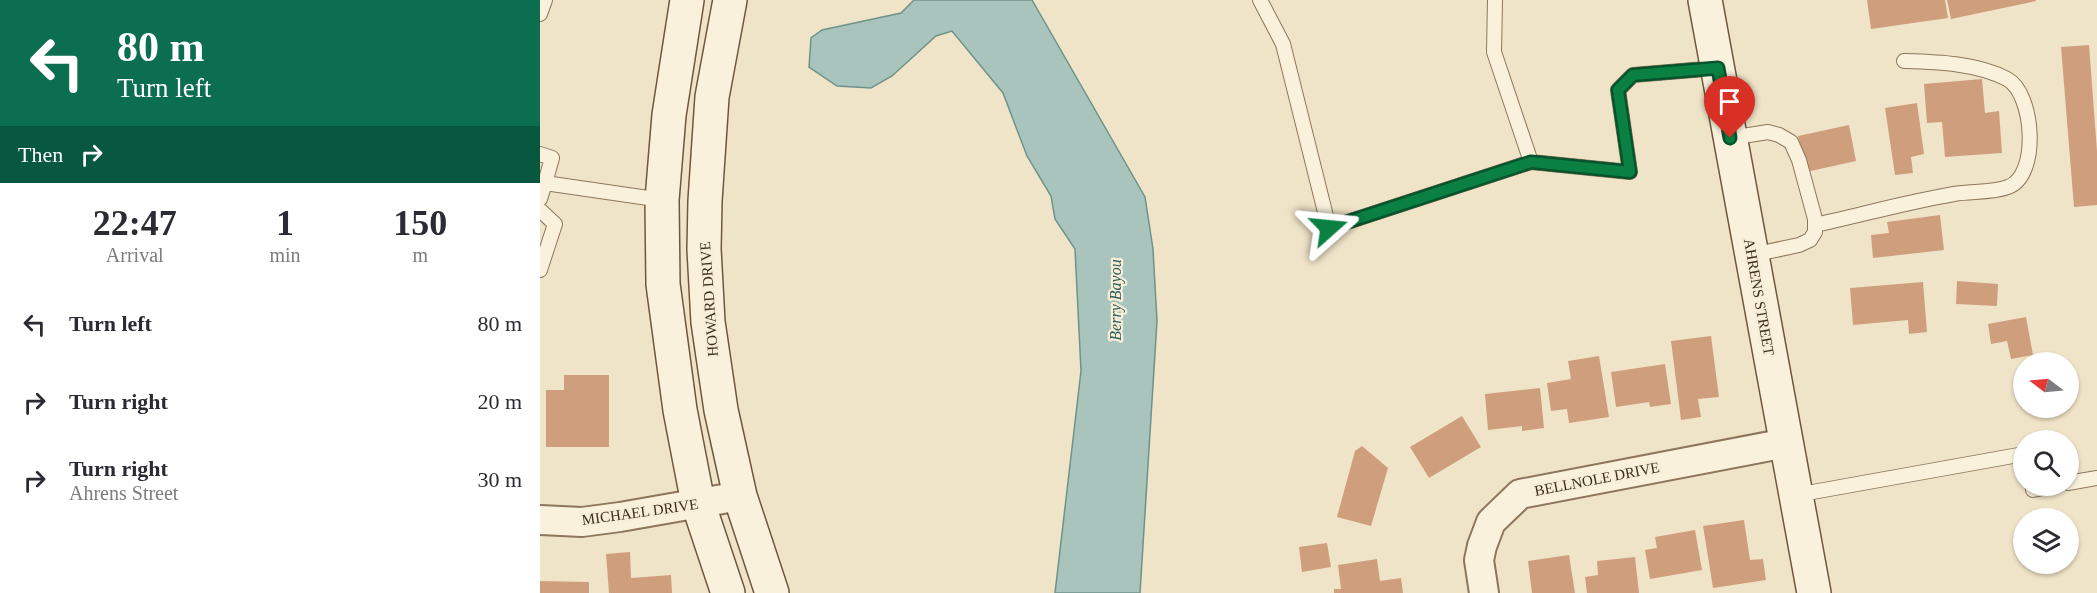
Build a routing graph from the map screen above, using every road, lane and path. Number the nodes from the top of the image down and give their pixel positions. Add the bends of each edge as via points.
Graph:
1 (545, 0) edge
2 (687, 0) edge
3 (730, 0) edge
4 (1260, 0) edge
5 (1496, 0) edge
6 (1705, 0) edge
7 (540, 14) edge
8 (1904, 61) dead end
9 (1718, 68) junction
10 (1730, 138) junction
11 (540, 153) edge
12 (1531, 162) junction
13 (545, 183) junction
14 (540, 199) edge
15 (662, 200) junction
16 (705, 201) junction
17 (540, 210) edge
18 (1815, 225) junction
19 (1752, 255) junction
20 (540, 270) edge
21 (1786, 443) junction
22 (2013, 456) edge
23 (2097, 478) edge
24 (2079, 481) edge
25 (1796, 495) junction
26 (740, 496) junction
27 (698, 503) junction
28 (540, 520) edge
29 (728, 593) edge
30 (772, 593) edge
31 (1484, 593) edge
32 (1814, 593) edge

1 - 7 lane
2 - 15 main road via 669,115
3 - 16 main road, HOWARD DRIVE via 712,97
4 - 12 lane via 1283,44 1329,228
5 - 12 lane via 1494,51
6 - 9 main road, AHRENS STREET
8 - 18 lane via 1945,62 2008,79 2022,93 2029,121 2024,174 2010,187 1953,194
9 - 10 main road, AHRENS STREET
9 - 12 lane via 1633,75 1618,90 1630,172
10 - 18 lane via 1767,132 1791,142
10 - 19 main road, AHRENS STREET
11 - 13 lane via 552,158
13 - 14 lane
13 - 15 lane
15 - 16 main road
15 - 27 main road via 663,285 680,410
16 - 26 main road, HOWARD DRIVE via 708,322 721,410
17 - 20 lane via 555,224
18 - 19 lane via 1810,240
19 - 21 main road, AHRENS STREET
21 - 25 main road, AHRENS STREET
21 - 31 street, BELLNOLE DRIVE via 1520,494 1491,522 1482,546 1479,560
22 - 25 lane
23 - 24 lane
25 - 32 main road, AHRENS STREET
26 - 27 street, MICHAEL DRIVE
26 - 30 main road, HOWARD DRIVE
27 - 28 street, MICHAEL DRIVE via 582,522
27 - 29 main road

